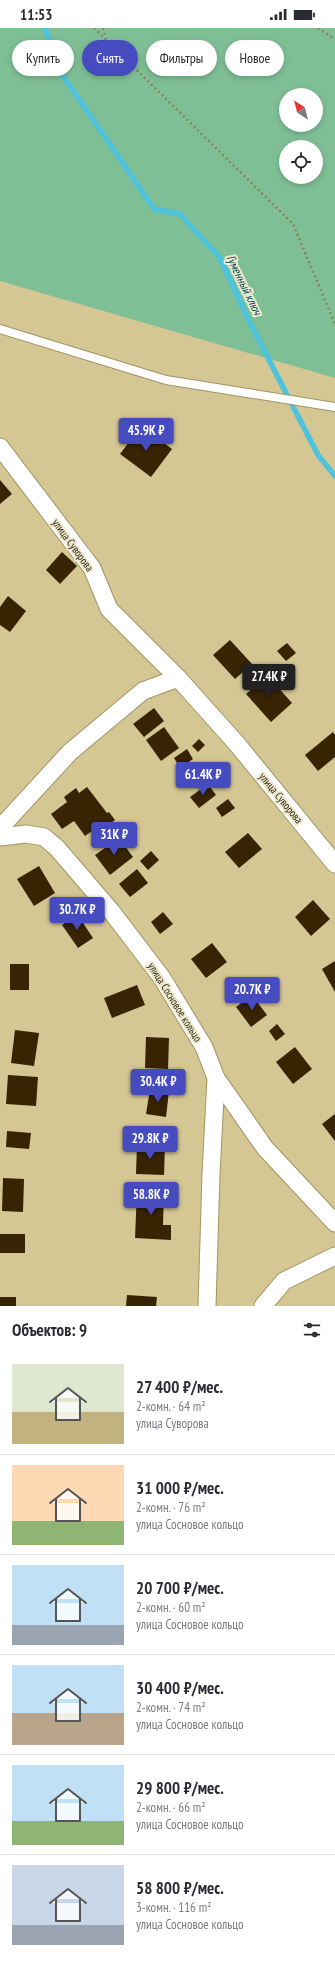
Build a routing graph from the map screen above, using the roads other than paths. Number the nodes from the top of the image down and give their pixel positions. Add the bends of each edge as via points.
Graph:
1 (0, 329) edge
2 (335, 407) edge
3 (0, 447) edge
4 (178, 678) junction
5 (0, 828) edge
6 (0, 837) edge
7 (335, 864) edge
8 (216, 1078) junction
9 (335, 1223) edge
10 (335, 1256) edge
11 (207, 1306) edge
12 (263, 1306) edge

1 - 2 lane via 166,380
3 - 4 street, улица Суворова via 92,568 109,609
4 - 5 street via 143,691 70,752
4 - 7 street, улица Суворова
6 - 8 street, улица Сосновое кольцо via 26,834 44,837 58,848 111,911 162,978 204,1048
8 - 9 street, улица Сосновое кольцо via 265,1148
8 - 11 street, улица Сосновое кольцо
10 - 12 street via 284,1281

